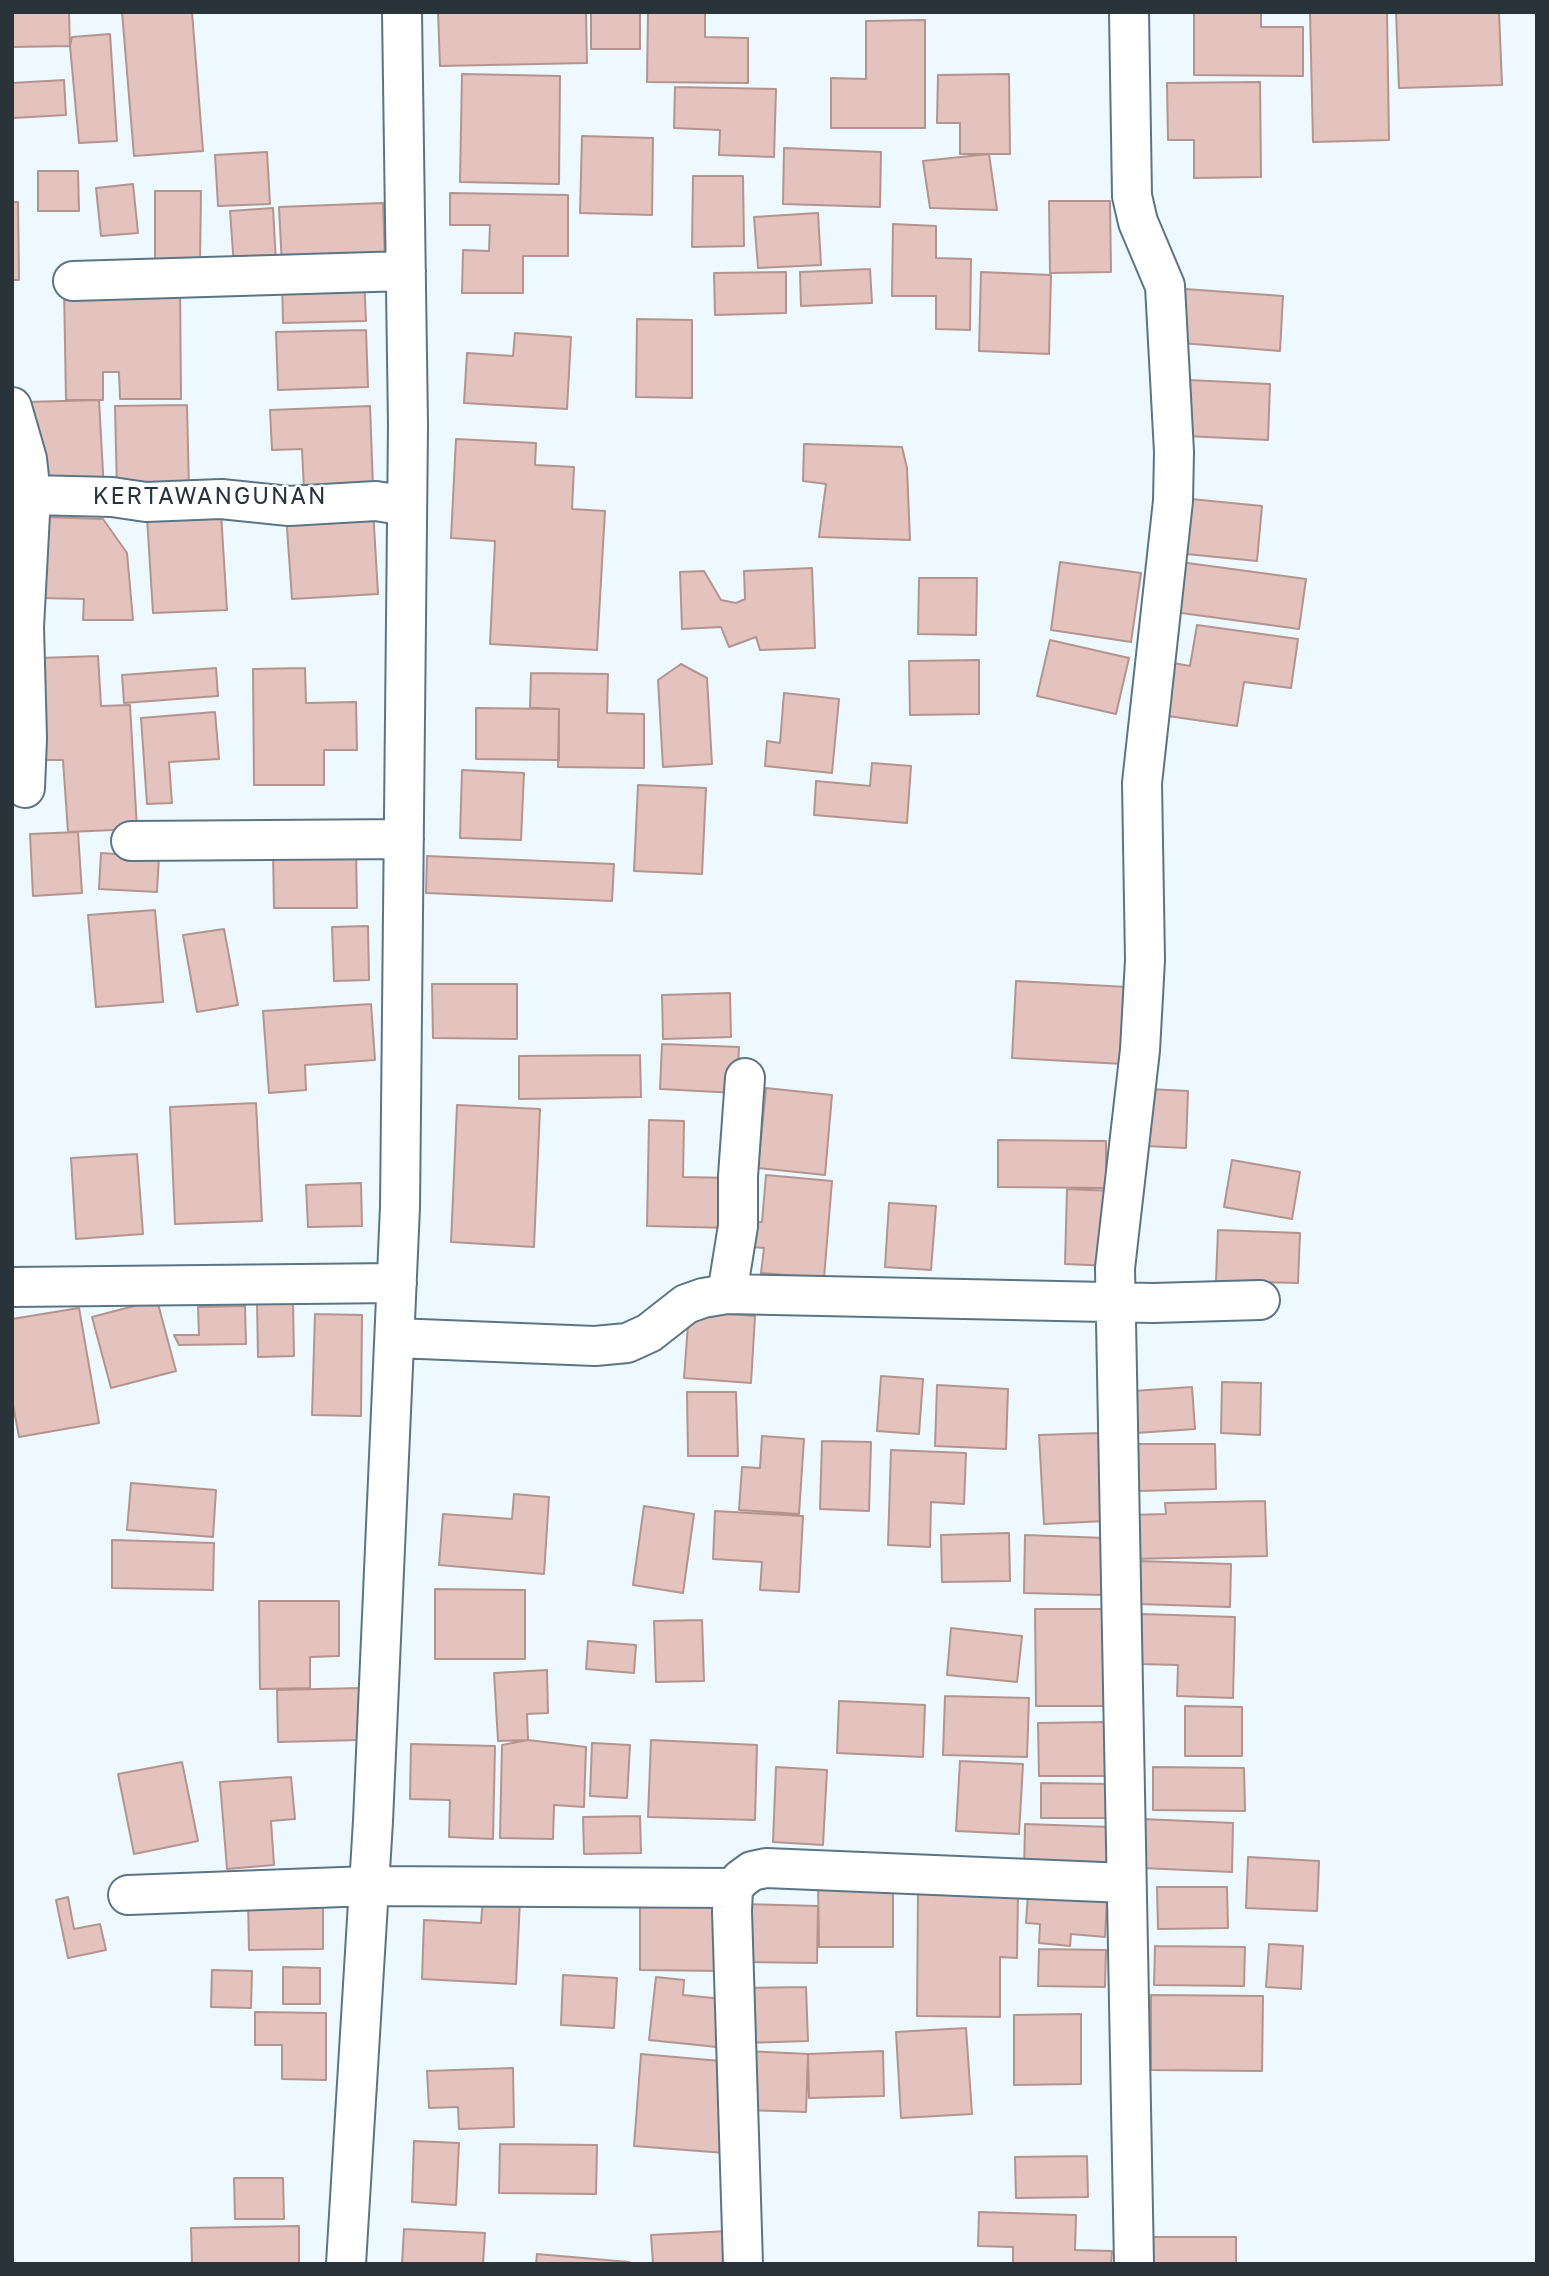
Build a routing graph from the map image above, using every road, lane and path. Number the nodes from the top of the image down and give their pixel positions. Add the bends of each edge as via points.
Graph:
1 (402, 12) edge
2 (1129, 12) edge
3 (406, 271) junction
4 (73, 281) dead end
5 (12, 407) edge
6 (30, 495) junction
7 (407, 506) junction
8 (25, 788) dead end
9 (404, 839) junction
10 (131, 841) dead end
11 (746, 1079) dead end
12 (397, 1283) junction
13 (12, 1287) edge
14 (727, 1294) junction
15 (1260, 1300) dead end
16 (1115, 1302) junction
17 (395, 1338) junction
18 (1126, 1884) junction
19 (369, 1886) junction
20 (733, 1888) junction
21 (128, 1895) dead end
22 (346, 2264) edge
23 (743, 2264) edge
24 (1134, 2264) edge

1 - 3 street
2 - 16 street via 1132,196 1165,286 1174,452 1173,501 1144,752 1145,960
3 - 4 street
3 - 7 street
5 - 6 street via 27,459
6 - 7 street via 112,496 146,502 220,499 289,506 376,501
6 - 8 street via 24,627
7 - 9 street
9 - 10 street
9 - 12 street
11 - 14 street via 738,1226
12 - 13 street
12 - 17 street
14 - 16 street
14 - 17 street via 686,1304 649,1333 627,1343 595,1346
15 - 16 street
16 - 18 street
17 - 19 street
18 - 20 street via 766,1868 752,1871
18 - 24 street
19 - 20 street
19 - 21 street
19 - 22 street
20 - 23 street

